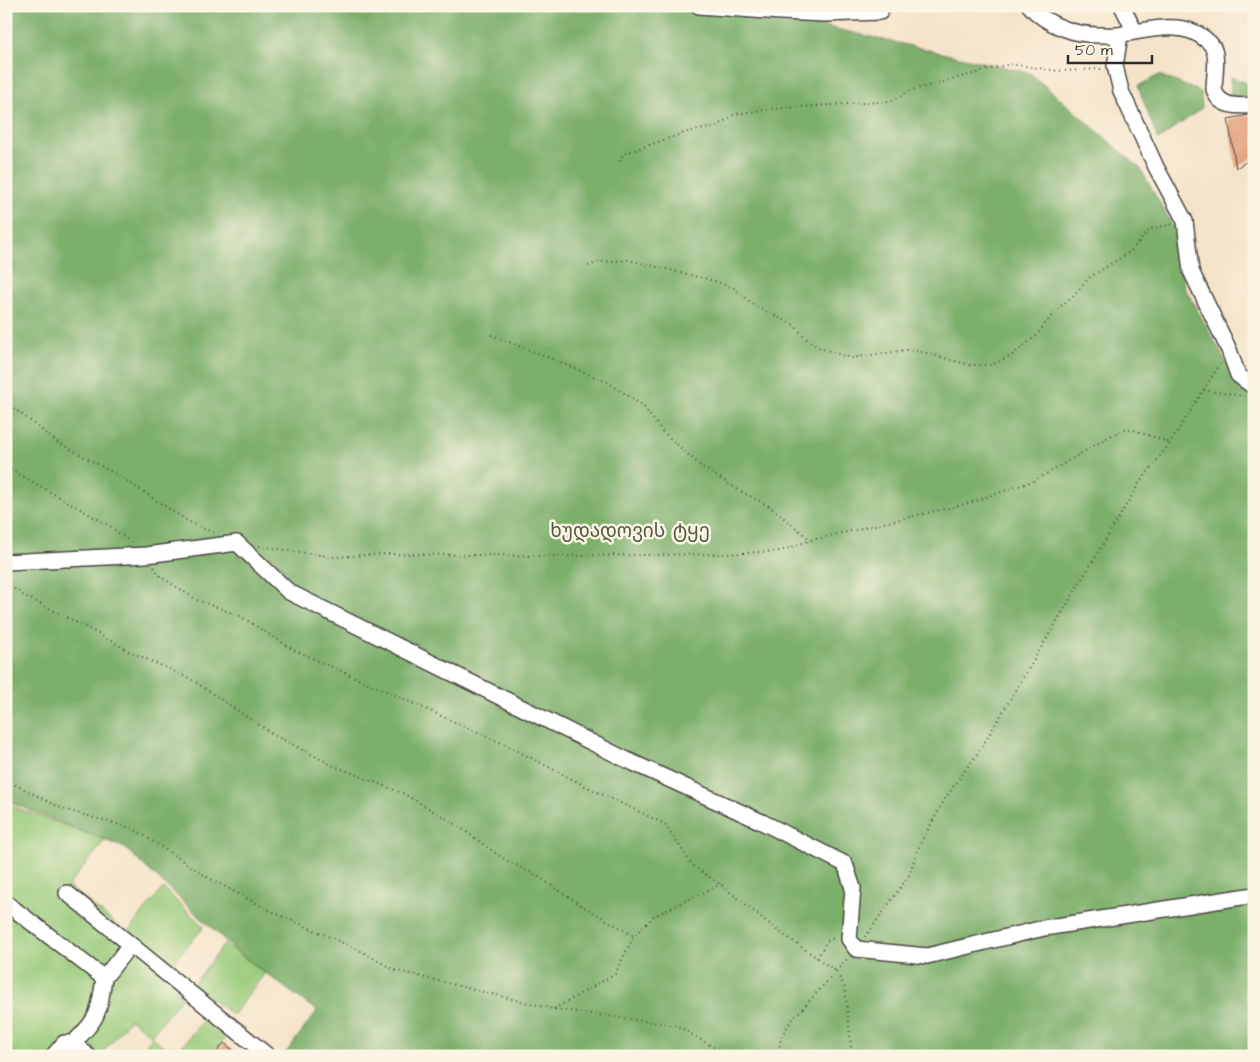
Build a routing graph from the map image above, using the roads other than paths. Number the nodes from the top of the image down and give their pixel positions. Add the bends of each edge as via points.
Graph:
1 (699, 6) edge
2 (1030, 6) edge
3 (1122, 6) edge
4 (781, 9) edge
5 (880, 12) dead end
6 (1128, 33) junction
7 (1254, 105) edge
8 (1249, 391) edge
9 (6, 562) edge
10 (67, 894) dead end
11 (1254, 895) edge
12 (6, 903) edge
13 (130, 945) junction
14 (104, 978) junction
15 (73, 1043) junction
16 (261, 1054) edge
17 (53, 1056) edge
18 (88, 1056) edge

1 - 4 street
2 - 6 street via 1050,22 1073,32 1098,35
3 - 6 street
4 - 5 street via 825,14
6 - 7 street via 1176,28 1200,35 1214,50 1215,95 1233,105
6 - 8 street via 1116,68 1121,91 1184,221 1191,271 1230,350 1238,375
9 - 11 street via 146,555 237,543 288,592 846,864 853,888 853,944 927,956 1044,928
10 - 13 street
12 - 14 street
13 - 14 street
13 - 16 street
14 - 15 street via 100,1008 91,1025
15 - 17 street via 64,1043
15 - 18 street

